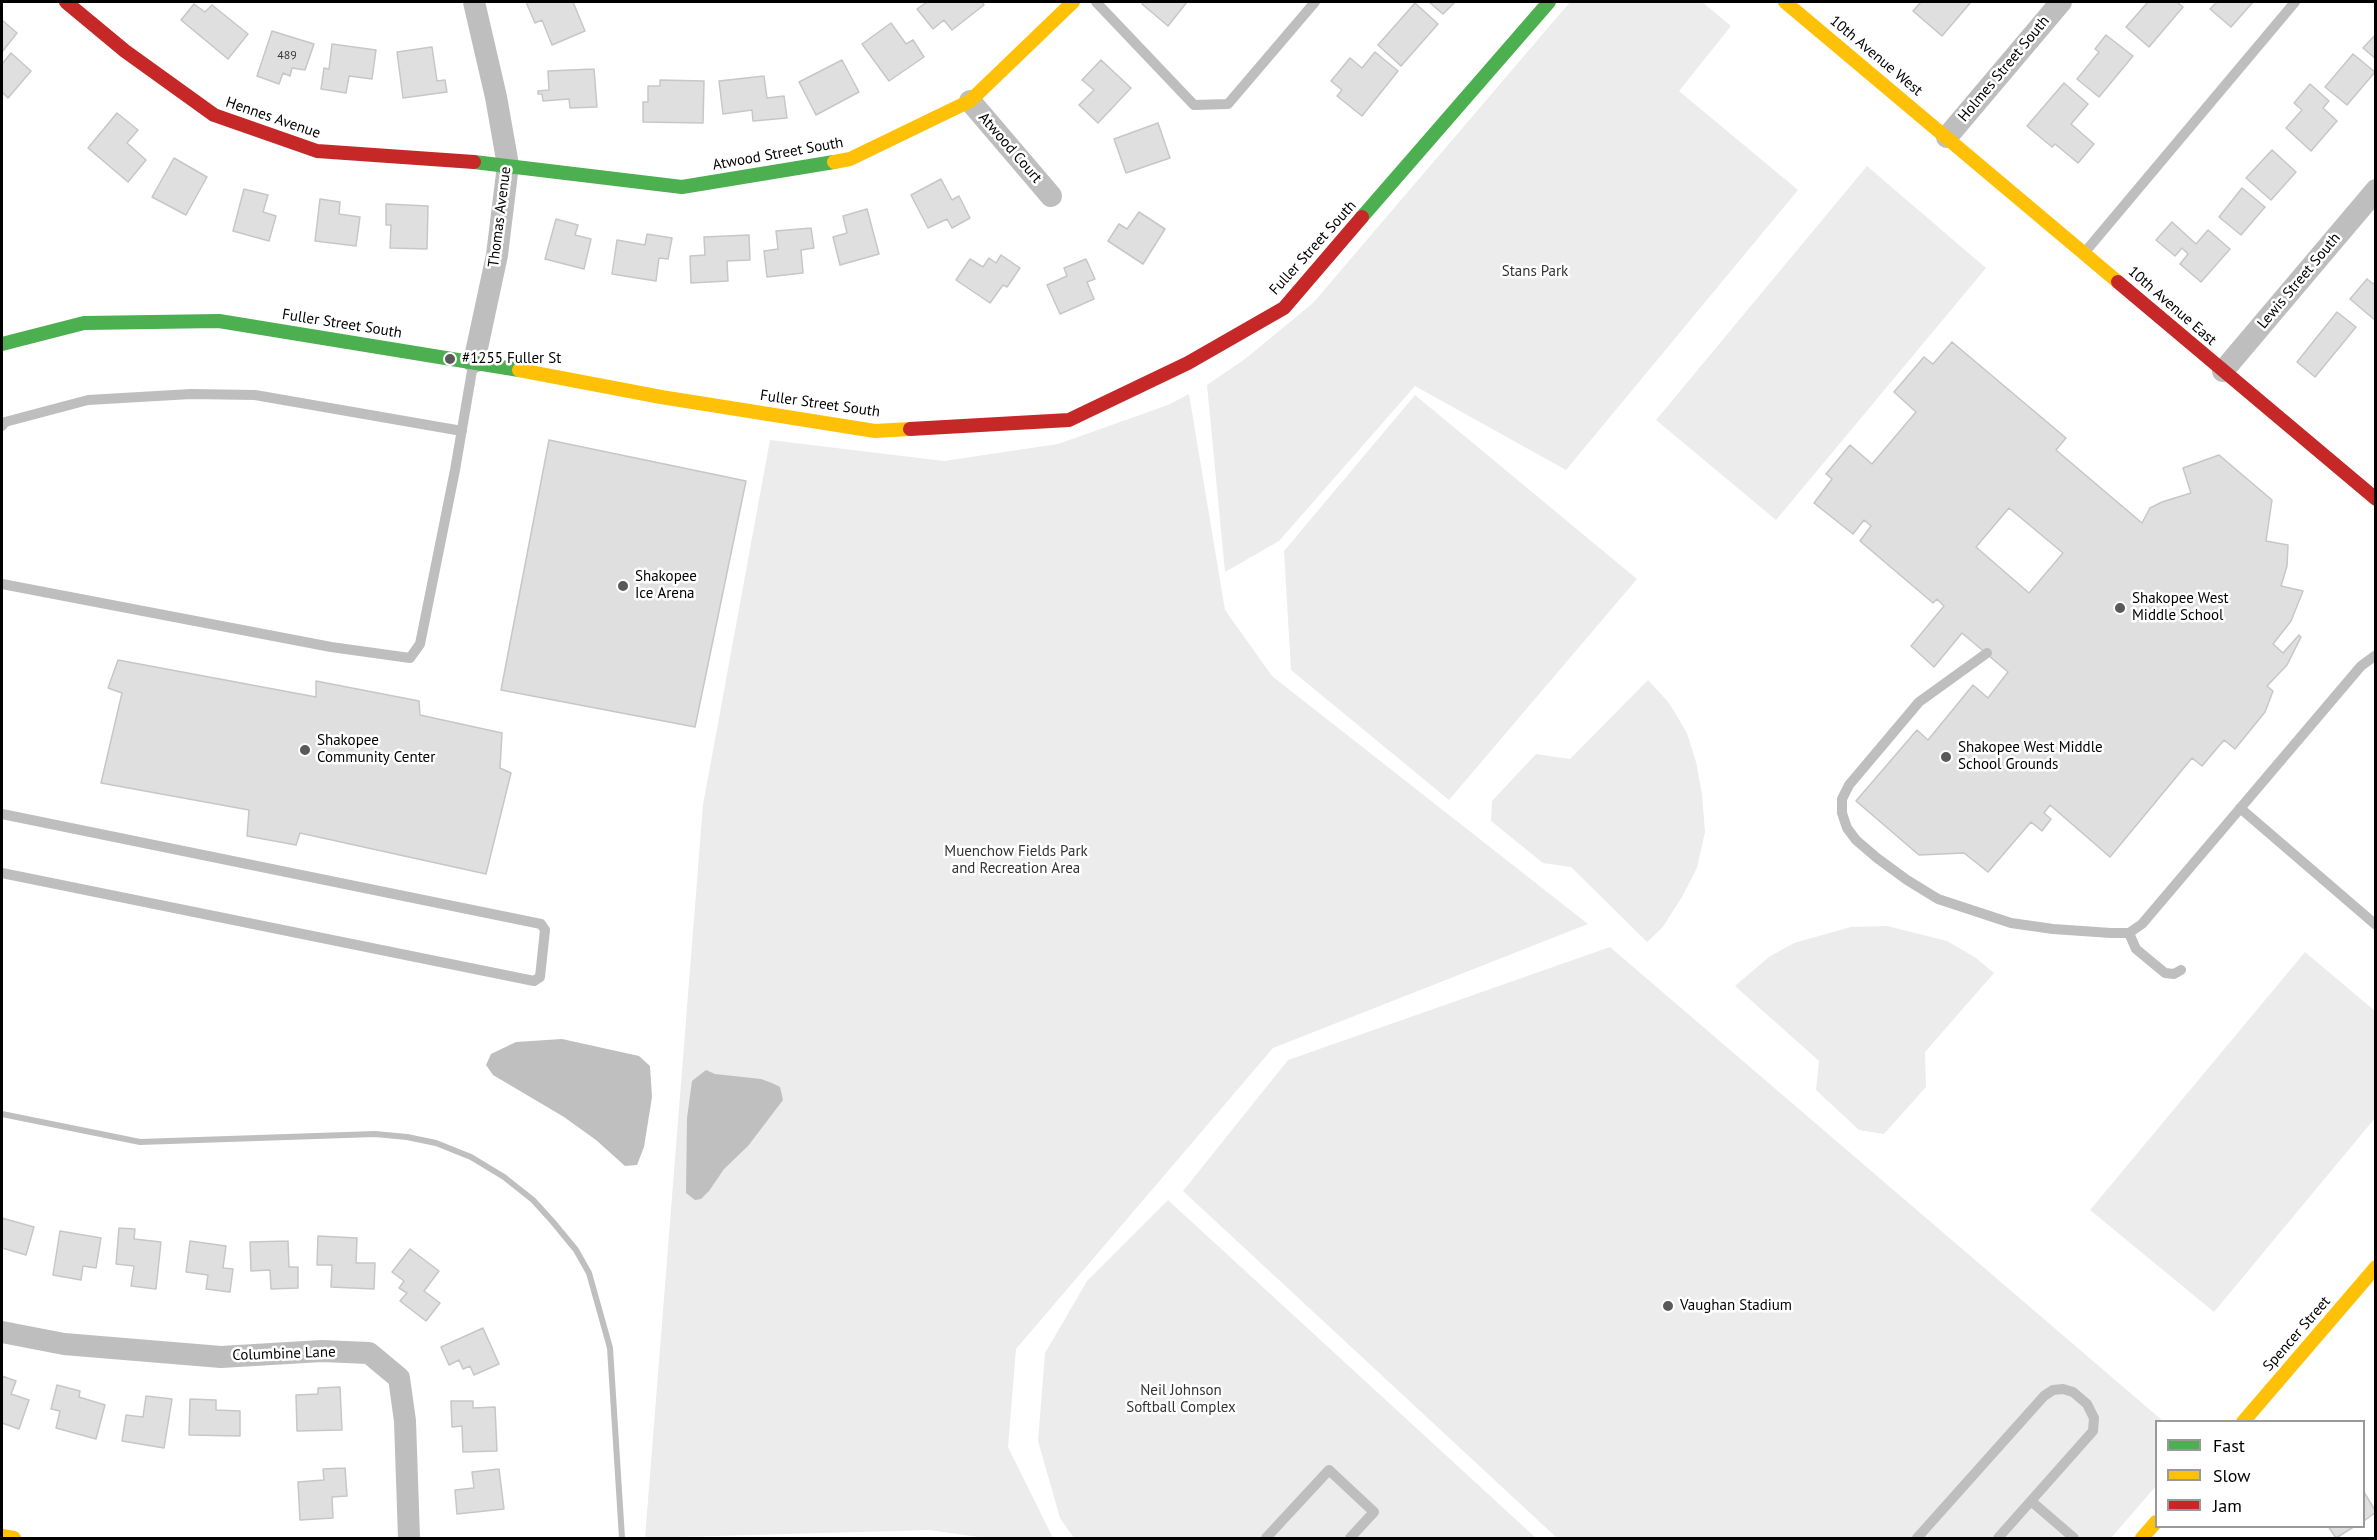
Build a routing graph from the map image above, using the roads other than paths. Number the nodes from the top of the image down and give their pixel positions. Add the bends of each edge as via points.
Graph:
1 (66, 2) edge
2 (474, 2) edge
3 (1073, 2) edge
4 (1096, 2) edge
5 (1315, 2) edge
6 (1549, 2) edge
7 (1785, 2) edge
8 (2061, 2) edge
9 (2295, 2) edge
10 (970, 101) junction
11 (1947, 137) junction
12 (508, 165) junction
13 (2376, 190) edge
14 (1051, 196) dead end
15 (2084, 252) junction
16 (2, 344) edge
17 (474, 362) junction
18 (2223, 372) junction
19 (2, 426) edge
20 (462, 431) junction
21 (2376, 499) edge
22 (2, 584) edge
23 (1987, 653) dead end
24 (2376, 655) edge
25 (2240, 808) junction
26 (2, 814) edge
27 (2, 873) edge
28 (2376, 925) edge
29 (2129, 933) junction
30 (2181, 970) dead end
31 (2376, 1267) edge
32 (2368, 1292) edge
33 (2, 1332) edge
34 (2245, 1420) edge
35 (2031, 1501) junction
36 (2155, 1524) edge
37 (2, 1536) edge
38 (14, 1539) edge
39 (409, 1539) edge
40 (1266, 1539) edge
41 (1350, 1539) edge
42 (1917, 1539) edge
43 (1998, 1539) edge
44 (2074, 1539) edge
45 (2142, 1539) edge

1 - 12 street, Hennes Avenue via 125,51 214,115 317,151
2 - 12 street, Thomas Avenue
3 - 10 street, Atwood Street South
4 - 5 lane via 1194,105 1228,104
6 - 17 street, Fuller Street South via 1284,308 1188,363 1069,420 875,431
7 - 11 street, 10th Avenue West
8 - 11 street, Holmes Street South
9 - 15 lane
10 - 12 street, Atwood Street South via 850,159 682,187
10 - 14 street, Atwood Court
11 - 15 street, 10th Avenue East
12 - 17 street, Thomas Avenue via 497,255
13 - 18 street, Lewis Street South
15 - 18 street, 10th Avenue East
16 - 17 street, Fuller Street South via 84,323 219,321
17 - 20 lane
18 - 21 street, 10th Avenue East
19 - 20 lane via 88,400 191,394 255,395
20 - 22 lane via 420,644 410,658 331,647
23 - 29 lane via 1919,702 1849,785 1842,799 1847,828 1877,858 1938,899 2012,923
24 - 25 lane via 2361,666
25 - 28 lane
25 - 29 lane via 2142,924
26 - 27 lane via 541,924 545,930 540,977 534,981
29 - 30 lane via 2136,950 2165,973
31 - 32 street, Spencer Street
32 - 34 street, Spencer Street
33 - 39 street, Columbine Lane via 64,1344 221,1357 322,1351 369,1353 399,1378 405,1421
35 - 42 lane via 2093,1431 2094,1418 2087,1404 2073,1392 2053,1390 2044,1396
35 - 43 lane
35 - 44 lane
36 - 45 street
37 - 38 street
40 - 41 lane via 1329,1470 1374,1512

